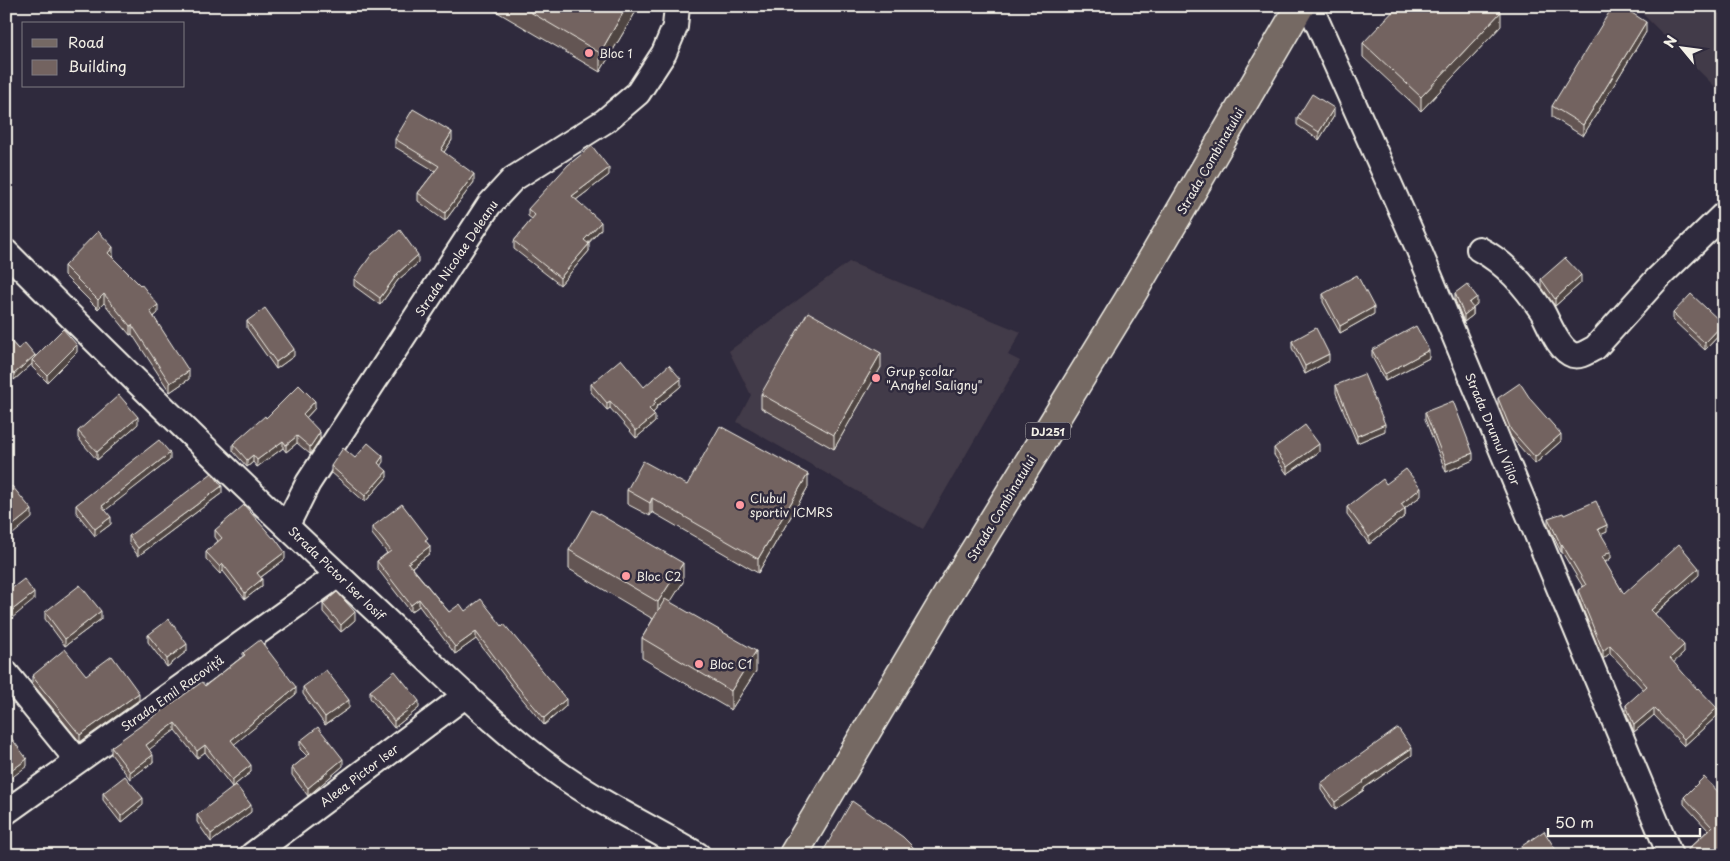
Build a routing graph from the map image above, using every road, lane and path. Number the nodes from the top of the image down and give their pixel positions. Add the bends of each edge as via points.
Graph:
1 (677, 6) edge
2 (1300, 6) edge
3 (1310, 6) edge
4 (1724, 214) edge
5 (1479, 249) dead end
6 (6, 252) edge
7 (287, 525) junction
8 (338, 575) junction
9 (6, 673) edge
10 (466, 695) junction
11 (77, 760) junction
12 (6, 812) edge
13 (252, 855) edge
14 (698, 855) edge
15 (793, 855) edge
16 (1670, 855) edge

1 - 7 street, Strada Nicolae Deleanu via 675,27 664,53 638,93 605,121 514,179 489,205 308,483
2 - 15 main road, Strada Combinatului / DJ251 via 1129,299
3 - 16 street, Strada Drumul Viilor via 1418,248
4 - 5 street via 1657,279 1594,348 1581,355 1564,349 1523,286 1505,265
6 - 7 street, Strada Pictor Iser Iosif
7 - 8 street, Strada Pictor Iser Iosif
8 - 10 street, Strada Pictor Iser Iosif
8 - 11 street, Strada Emil Racoviță
9 - 11 street
10 - 13 street, Aleea Pictor Iser
10 - 14 street, Strada Pictor Iser Iosif via 557,772
11 - 12 street, Strada Emil Racoviță

